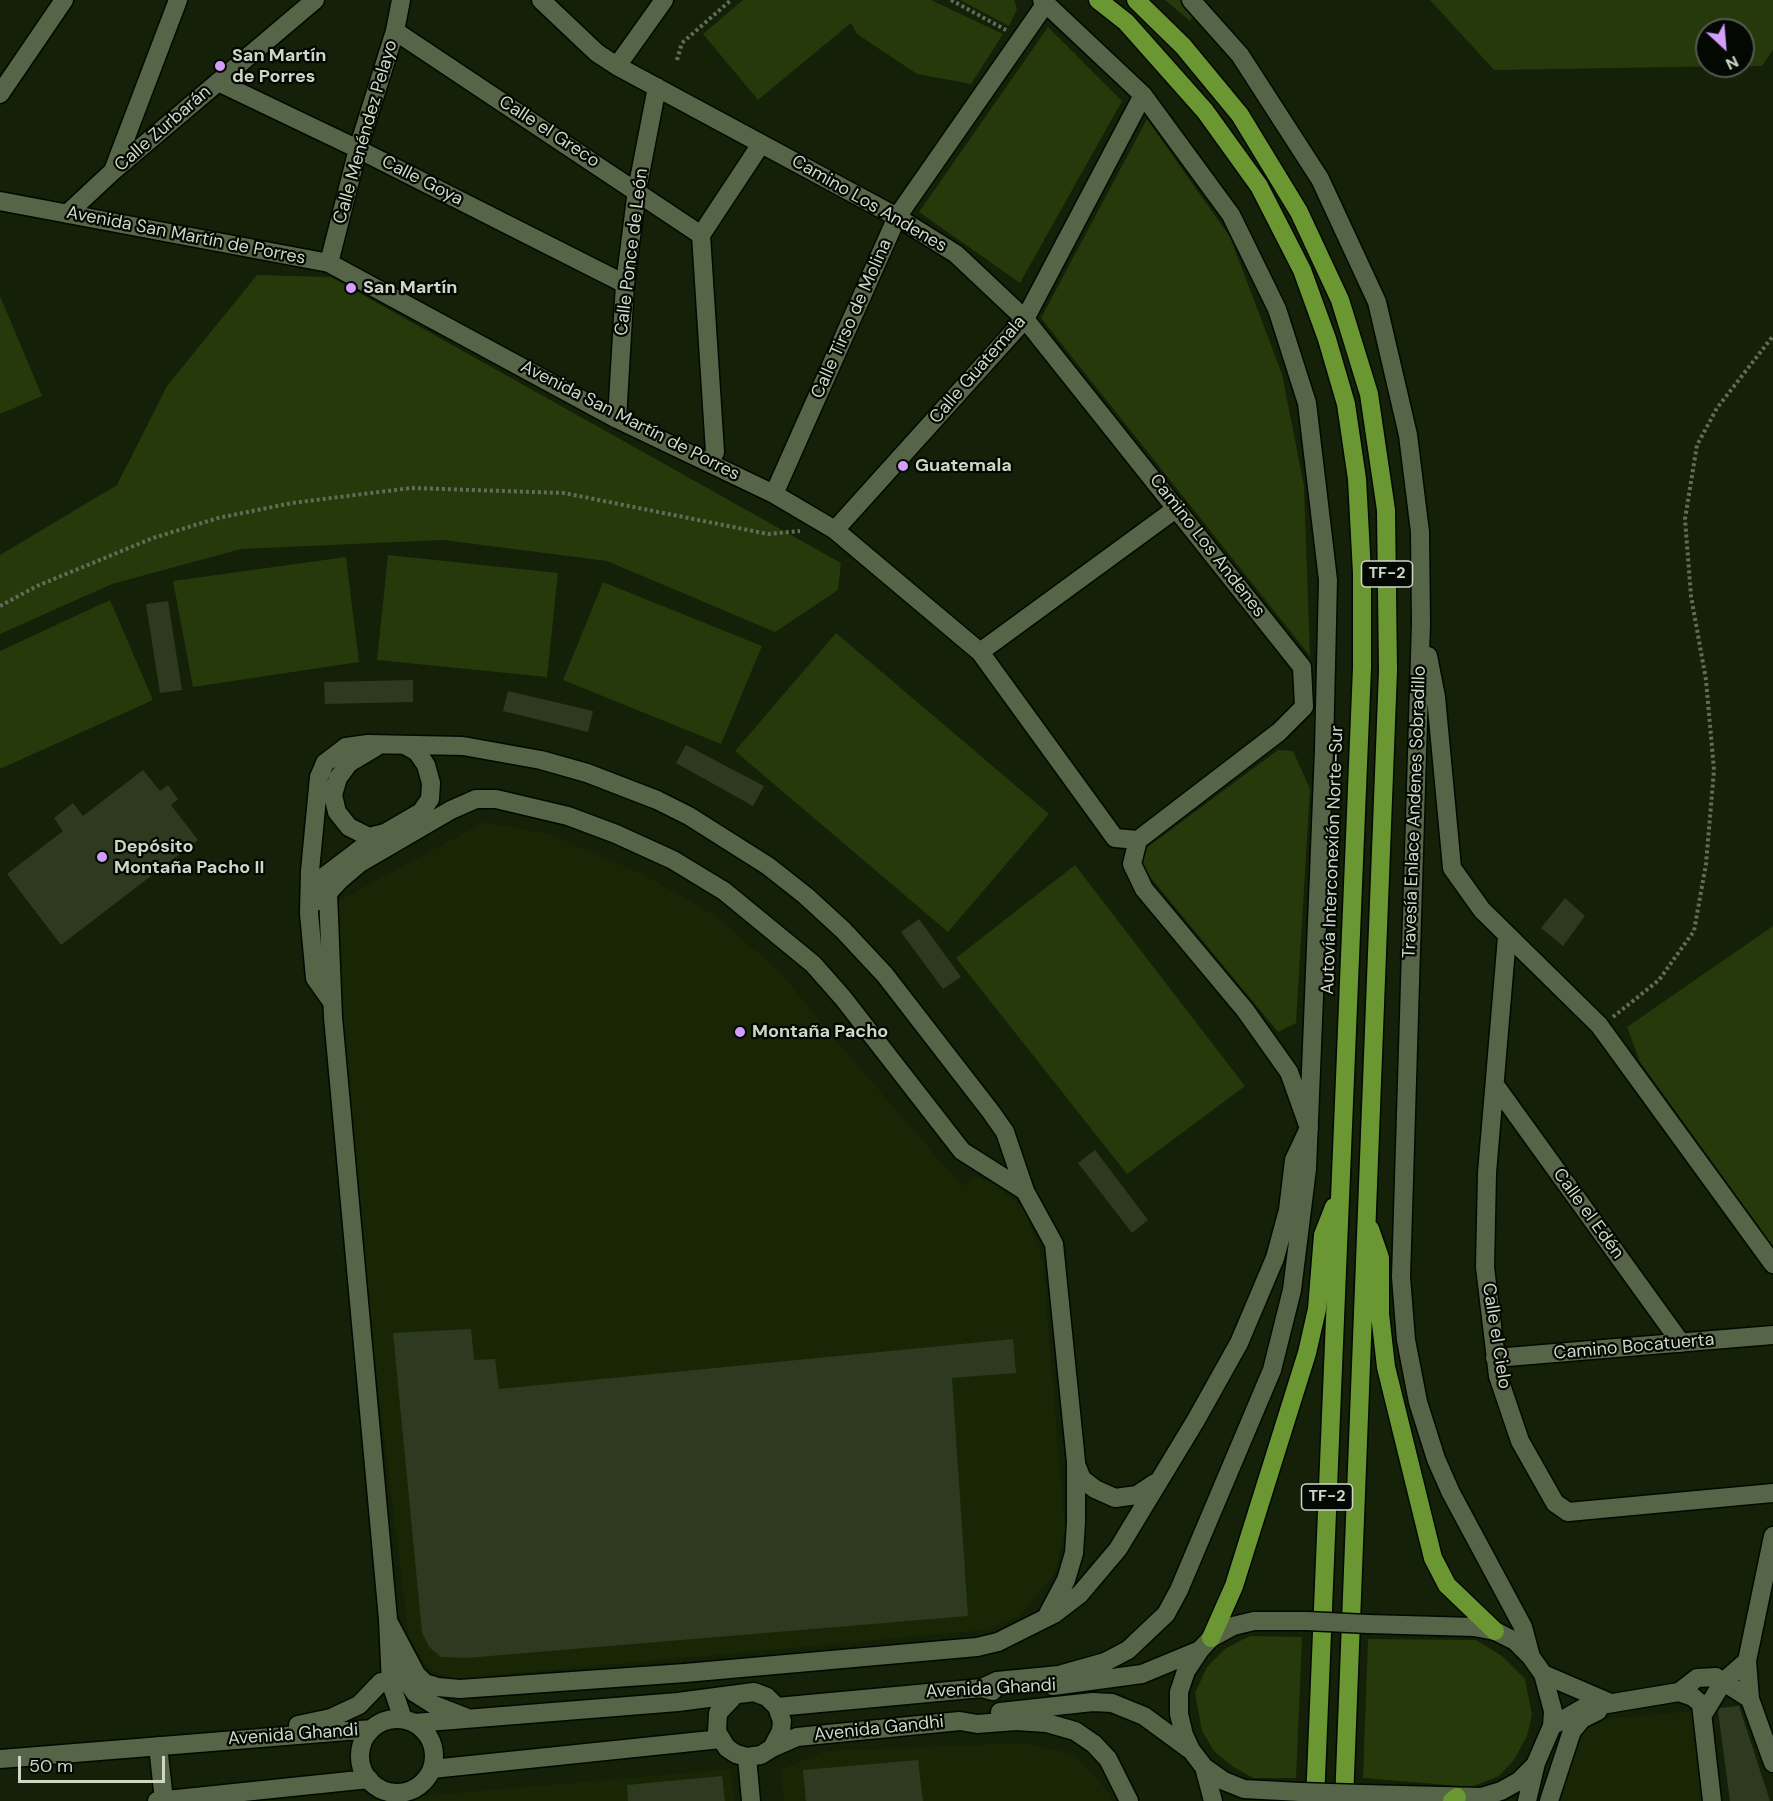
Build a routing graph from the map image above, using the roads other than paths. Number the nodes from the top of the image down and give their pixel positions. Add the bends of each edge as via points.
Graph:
1 (64, 0) edge
2 (178, 0) edge
3 (315, 0) edge
4 (401, 0) edge
5 (541, 0) edge
6 (664, 0) edge
7 (1098, 0) edge
8 (1136, 0) edge
9 (1191, 0) edge
10 (1044, 1) edge
11 (395, 31) junction
12 (617, 66) junction
13 (218, 82) junction
14 (657, 87) junction
15 (0, 94) edge
16 (1143, 95) junction
17 (761, 144) junction
18 (358, 149) junction
19 (112, 172) junction
20 (637, 190) junction
21 (0, 201) edge
22 (67, 214) junction
23 (897, 217) junction
24 (701, 235) junction
25 (329, 263) junction
26 (625, 284) junction
27 (1025, 319) junction
28 (617, 419) junction
29 (710, 462) junction
30 (774, 494) junction
31 (1177, 508) junction
32 (833, 528) junction
33 (1421, 624) junction
34 (980, 652) junction
35 (383, 744) junction
36 (405, 745) junction
37 (385, 833) junction
38 (1138, 840) junction
39 (1507, 937) junction
40 (331, 976) junction
41 (332, 1002) junction
42 (1495, 1085) junction
43 (1309, 1128) junction
44 (1025, 1191) junction
45 (1340, 1194) junction
46 (1366, 1218) junction
47 (1773, 1264) edge
48 (1773, 1335) edge
49 (1681, 1343) junction
50 (1496, 1358) junction
51 (1076, 1462) junction
52 (1161, 1479) junction
53 (1773, 1493) edge
54 (1773, 1536) edge
55 (1045, 1619) junction
56 (388, 1620) junction
57 (1495, 1631) junction
58 (1206, 1644) junction
59 (1531, 1657) junction
60 (1747, 1662) junction
61 (1543, 1674) junction
62 (381, 1682) junction
63 (1723, 1682) junction
64 (982, 1688) junction
65 (1678, 1692) junction
66 (735, 1695) junction
67 (1750, 1699) junction
68 (1610, 1703) junction
69 (777, 1707) junction
70 (1704, 1713) junction
71 (470, 1719) junction
72 (409, 1721) junction
73 (960, 1721) junction
74 (1552, 1726) junction
75 (375, 1727) junction
76 (258, 1738) junction
77 (721, 1739) junction
78 (158, 1746) junction
79 (772, 1748) junction
80 (1191, 1750) junction
81 (747, 1756) junction
82 (0, 1759) edge
83 (1773, 1763) edge
84 (1536, 1764) junction
85 (1204, 1767) junction
86 (432, 1769) junction
87 (369, 1779) junction
88 (398, 1797) edge
89 (1307, 1797) edge
90 (1455, 1799) edge
91 (164, 1800) edge
92 (191, 1800) edge
93 (157, 1801) edge
94 (751, 1801) edge
95 (1129, 1801) edge
96 (1213, 1801) edge
97 (1344, 1801) edge
98 (1527, 1801) edge
99 (1549, 1801) edge
100 (1712, 1801) edge

1 - 15 street
2 - 19 street
3 - 13 street, Calle Zurbarán
4 - 11 street, Calle Menéndez Pelayo
5 - 12 street, Camino Los Andenes via 597,53
6 - 12 street
7 - 45 highway, Autovía Interconexión Norte-Sur / TF-2 via 1126,22 1205,111 1259,186 1302,270 1346,404 1357,479 1362,609
8 - 46 highway, TF-2 via 1183,46 1240,115 1299,212 1340,300 1369,394 1386,510 1388,671
9 - 33 street, Travesía Enlace Andenes Sobradillo via 1240,55 1320,179 1377,302 1408,435 1420,532
10 - 16 street
10 - 23 street, Calle Tirso de Molina
11 - 18 street, Calle Menéndez Pelayo
11 - 20 street, Calle el Greco
12 - 14 street, Camino Los Andenes
13 - 18 street, Calle Goya
13 - 19 street, Calle Zurbarán
14 - 17 street, Camino Los Andenes
14 - 20 street, Calle Ponce de León
16 - 27 street, Calle Guatemala
16 - 43 street via 1231,215 1277,309 1306,403 1328,580
17 - 23 street, Camino Los Andenes
17 - 24 street
18 - 25 street, Calle Menéndez Pelayo
18 - 26 street, Calle Goya
19 - 22 street, Calle Zurbarán
20 - 24 street, Calle el Greco
20 - 26 street, Calle Ponce de León
21 - 22 street, Avenida San Martín de Porres
22 - 25 street, Avenida San Martín de Porres
23 - 27 street, Camino Los Andenes via 956,254
23 - 30 street, Calle Tirso de Molina
24 - 29 street via 716,452
25 - 28 street, Avenida San Martín de Porres
26 - 28 street, Calle Ponce de León
27 - 31 street, Camino Los Andenes
27 - 32 street, Calle Guatemala
28 - 29 street, Avenida San Martín de Porres
29 - 30 street, Avenida San Martín de Porres
30 - 32 street, Avenida San Martín de Porres
31 - 34 street
31 - 38 street, Camino Los Andenes via 1302,667 1304,707 1279,732
32 - 34 street, Avenida San Martín de Porres
33 - 39 street via 1436,698 1452,868
33 - 59 street, Travesía Enlace Andenes Sobradillo via 1401,1277 1406,1340 1418,1402 1436,1459 1523,1628
34 - 38 street, Avenida San Martín de Porres via 1114,838
35 - 36 street
35 - 37 street via 349,763 338,778 333,795 337,812 348,827 369,837
35 - 41 street via 346,747 325,763 319,777 309,913 315,978
36 - 37 street via 417,752 426,765 430,799 421,812
36 - 44 street via 463,746 587,773 689,816 768,866 835,923 885,975 1005,1132
37 - 40 street via 325,876 318,895 319,931 324,962
38 - 43 street via 1132,864 1144,889 1245,1010 1289,1072
39 - 42 street, Calle el Cielo
39 - 47 street via 1599,1024
40 - 41 street
40 - 44 street via 328,893 360,863 476,799 496,799 568,816 673,860 723,891 769,927 813,964 843,998 962,1151
41 - 56 street
42 - 49 street, Calle el Edén
42 - 50 street, Calle el Cielo via 1487,1173 1485,1267
43 - 52 street via 1294,1160 1282,1233 1262,1292 1239,1343
43 - 64 street via 1292,1290 1272,1370 1166,1614 1128,1650 1105,1662 1059,1675 997,1681
44 - 51 street via 1054,1244
45 - 58 highway via 1323,1235 1317,1309 1307,1353 1234,1586
45 - 89 highway, Autovía Interconexión Norte-Sur / TF-2
46 - 57 highway via 1380,1258 1380,1314 1386,1367 1433,1558 1447,1585
46 - 97 highway, TF-2
48 - 49 street, Camino Bocatuerta
49 - 50 street, Camino Bocatuerta
50 - 53 street, Calle el Cielo via 1498,1376 1520,1441 1556,1503 1568,1512
51 - 52 street via 1082,1479 1115,1498 1137,1495
51 - 55 street via 1074,1553 1066,1580
52 - 55 street via 1102,1571 1080,1594
54 - 60 street
55 - 56 street via 998,1642 977,1647 460,1689 425,1683 416,1674
56 - 62 street
56 - 71 street via 408,1685 434,1705
56 - 72 street via 391,1684
57 - 58 street, Avenida Ghandi, bridge via 1474,1627 1254,1621 1233,1626
57 - 59 street via 1515,1641
58 - 64 street, Avenida Ghandi via 1142,1674 1113,1680 998,1692
58 - 80 street via 1186,1671 1179,1692 1179,1714
59 - 61 street
60 - 63 street
60 - 67 street
61 - 68 street
61 - 74 street via 1550,1694
62 - 75 street
62 - 76 street via 366,1701 331,1718 286,1726
63 - 65 street via 1716,1677 1697,1678
63 - 67 street
63 - 70 street
64 - 69 street, Avenida Ghandi
65 - 68 street
65 - 70 street via 1693,1697
66 - 69 street via 754,1692 767,1696
66 - 71 street
66 - 77 street via 718,1713 717,1732
67 - 83 street
68 - 74 street via 1573,1712
68 - 99 street via 1582,1719 1572,1731
69 - 79 street via 781,1731
70 - 100 street
71 - 72 street
72 - 75 street via 386,1721
72 - 86 street via 430,1738
73 - 79 street, Avenida Gandhi via 797,1737
73 - 80 street, Avenida Ghandi via 976,1714 1112,1703 1144,1716
73 - 95 street via 1047,1723 1074,1731 1108,1759
74 - 84 street
75 - 76 street, Avenida Ghandi
75 - 87 street via 361,1748 363,1769
76 - 78 street, Avenida Ghandi
77 - 81 street via 727,1748
77 - 86 street
78 - 82 street, Avenida Ghandi
78 - 91 street
79 - 81 street via 761,1755
80 - 85 street
81 - 94 street
84 - 90 street via 1519,1781 1501,1791
84 - 98 street
85 - 89 street via 1244,1789
85 - 96 street
86 - 88 street via 418,1786
87 - 88 street
87 - 92 street
89 - 90 street, bridge via 1362,1794
91 - 92 street
91 - 93 street

